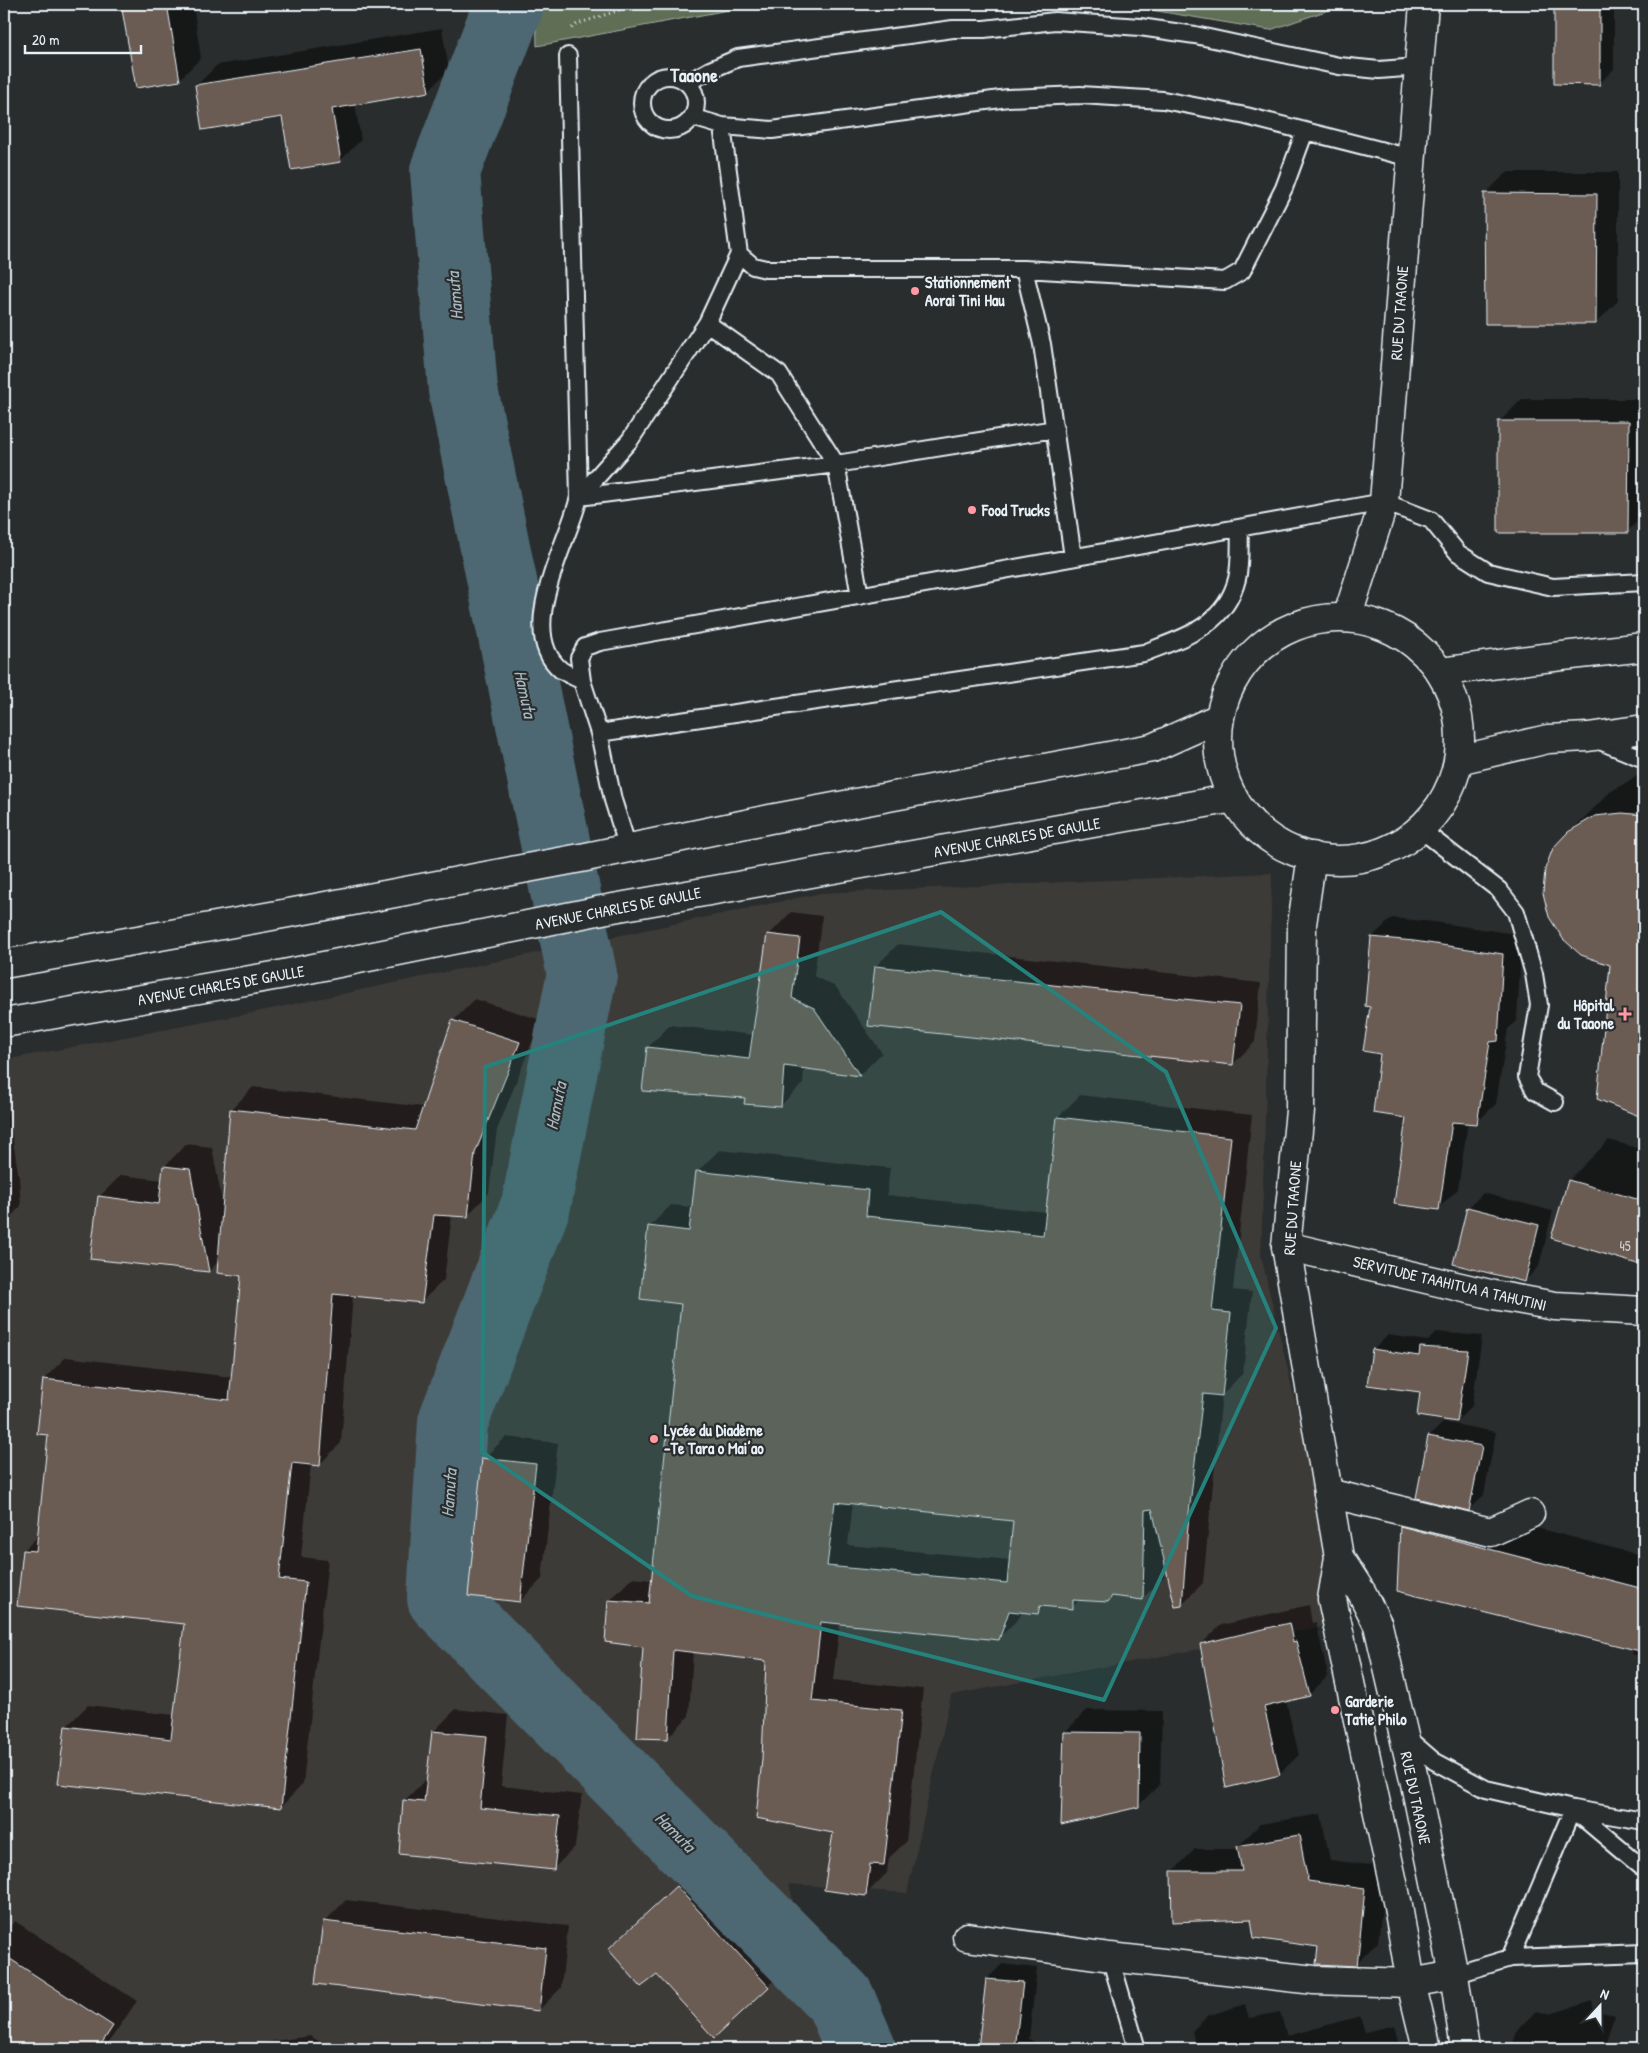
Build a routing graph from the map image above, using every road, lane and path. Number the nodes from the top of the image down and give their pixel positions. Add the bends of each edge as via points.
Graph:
1 (638, 4) edge
2 (1424, 4) edge
3 (568, 56) joint
4 (1418, 68) junction
5 (687, 83) junction
6 (692, 117) junction
7 (722, 126) junction
8 (1305, 131) junction
9 (1411, 158) junction
10 (739, 254) junction
11 (1024, 269) junction
12 (707, 324) junction
13 (1055, 428) junction
14 (836, 464) junction
15 (579, 497) junction
16 (1384, 502) junction
17 (1240, 528) junction
18 (1073, 558) junction
19 (1644, 582) edge
20 (860, 596) junction
21 (1347, 618) junction
22 (1644, 647) edge
23 (1440, 672) junction
24 (582, 681) junction
25 (1219, 718) junction
26 (1644, 729) edge
27 (599, 733) junction
28 (1588, 737) junction
29 (1644, 759) edge
30 (1458, 760) junction
31 (1234, 798) junction
32 (1420, 829) junction
33 (628, 848) junction
34 (1312, 856) junction
35 (4, 964) edge
36 (4, 1022) edge
37 (1554, 1102) dead end
38 (1286, 1246) junction
39 (1644, 1311) edge
40 (1328, 1493) junction
41 (1530, 1514) dead end
42 (1339, 1557) junction
43 (1402, 1734) junction
44 (1573, 1809) junction
45 (1644, 1821) edge
46 (1644, 1869) edge
47 (966, 1937) dead end
48 (1644, 1951) edge
49 (1110, 1957) junction
50 (1510, 1958) junction
51 (1454, 1975) junction
52 (1411, 1983) junction
53 (1137, 2049) edge
54 (1427, 2049) edge
55 (1465, 2049) edge

1 - 3 path via 577,24 566,32
2 - 4 main road, RUE DU TAAONE
3 - 15 lane
4 - 5 lane via 1379,70 1339,66 1195,35 1055,21 953,29 738,58
4 - 9 main road, RUE DU TAAONE
5 - 6 lane via 694,93 696,105
5 - 6 lane via 664,77 654,81 645,90 643,113 650,123 661,129 673,130 684,126
6 - 7 lane
7 - 8 lane via 772,130 1008,98 1080,95 1162,100
7 - 10 lane
8 - 9 lane
8 - 11 lane via 1284,188 1242,272 1225,282
9 - 16 main road, RUE DU TAAONE
10 - 11 lane via 753,266 766,269
10 - 12 lane
11 - 13 lane via 1042,344
12 - 14 lane via 779,374
12 - 15 lane via 630,440
13 - 14 lane
13 - 18 lane
14 - 15 lane
14 - 20 lane
15 - 24 lane via 549,580 542,623 548,653 561,670
16 - 17 lane
16 - 19 lane via 1431,520 1458,553 1488,572 1553,587
16 - 21 main road, RUE DU TAAONE
17 - 18 lane
17 - 27 lane via 1238,578 1225,608 1194,634 1144,653
18 - 20 lane
20 - 24 lane via 600,642 585,647 579,658
21 - 23 main road via 1374,624 1400,635 1422,651
21 - 25 main road via 1299,624 1258,648 1229,687
22 - 23 main road
23 - 30 main road via 1458,715
24 - 27 lane
25 - 31 main road via 1218,746 1222,773
25 - 33 main road via 1152,748
26 - 28 main road
27 - 33 lane via 613,800
28 - 29 lane
28 - 30 main road via 1548,739
30 - 32 main road via 1445,798
31 - 34 main road via 1259,830 1281,844
31 - 36 main road, AVENUE CHARLES DE GAULLE via 602,910 279,975
32 - 34 main road via 1396,845 1370,856 1340,860
32 - 37 lane via 1499,890 1516,912 1534,974 1539,1005 1527,1078 1535,1091
33 - 35 main road
34 - 38 main road, RUE DU TAAONE via 1302,924 1300,1111
38 - 39 main road, SERVITUDE TAAHITUA A TAHUTINI via 1494,1295 1555,1306
38 - 40 main road, RUE DU TAAONE
40 - 41 main road via 1491,1532
40 - 42 main road, RUE DU TAAONE
42 - 43 main road, RUE DU TAAONE via 1362,1592 1378,1625
42 - 52 main road, RUE DU TAAONE via 1332,1600 1398,1906
43 - 44 lane via 1434,1761 1486,1789
43 - 51 main road, RUE DU TAAONE
44 - 45 lane
44 - 46 lane
44 - 50 lane
47 - 49 main road
48 - 50 lane
49 - 52 main road via 1314,1980
49 - 53 lane
50 - 51 lane
51 - 52 main road
51 - 55 main road, RUE DU TAAONE
52 - 54 main road, RUE DU TAAONE

